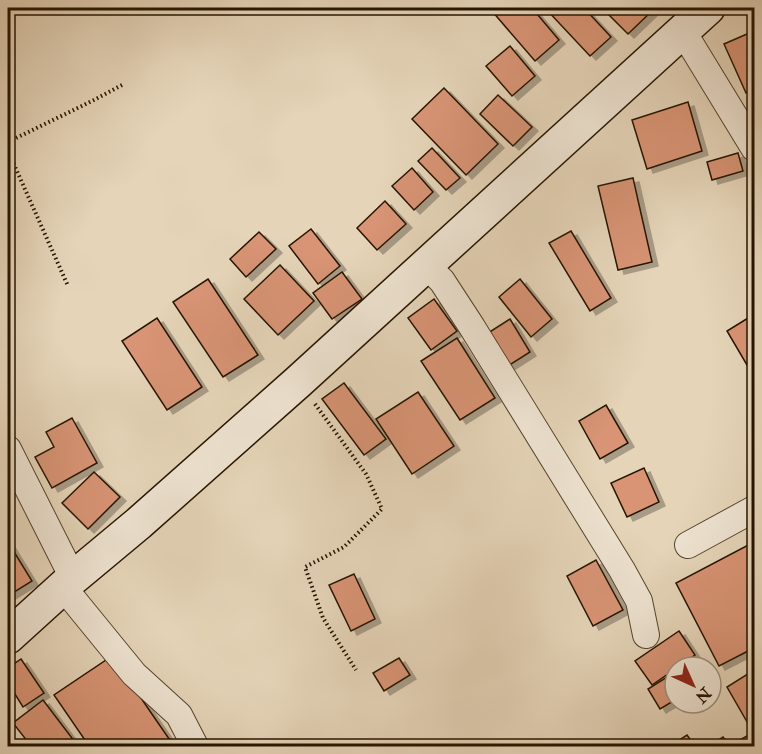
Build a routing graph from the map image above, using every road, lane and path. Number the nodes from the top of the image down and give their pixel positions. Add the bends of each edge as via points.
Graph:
1 (708, 8) edge
2 (682, 30) junction
3 (122, 85) dead end
4 (8, 142) edge
5 (754, 148) edge
6 (8, 151) edge
7 (434, 272) junction
8 (68, 286) dead end
9 (298, 382) junction
10 (8, 449) edge
11 (754, 509) edge
12 (688, 545) dead end
13 (71, 593) junction
14 (646, 635) dead end
15 (8, 637) edge
16 (356, 670) dead end
17 (195, 747) edge

1 - 2 street
2 - 5 street
2 - 7 street
3 - 4 path
6 - 8 path
7 - 9 street
7 - 14 street via 622,570 639,601
9 - 13 street via 148,515
9 - 16 path via 366,474 382,509 344,547 305,567 323,618
10 - 13 street
11 - 12 street
13 - 15 street
13 - 17 street via 134,674 179,715

